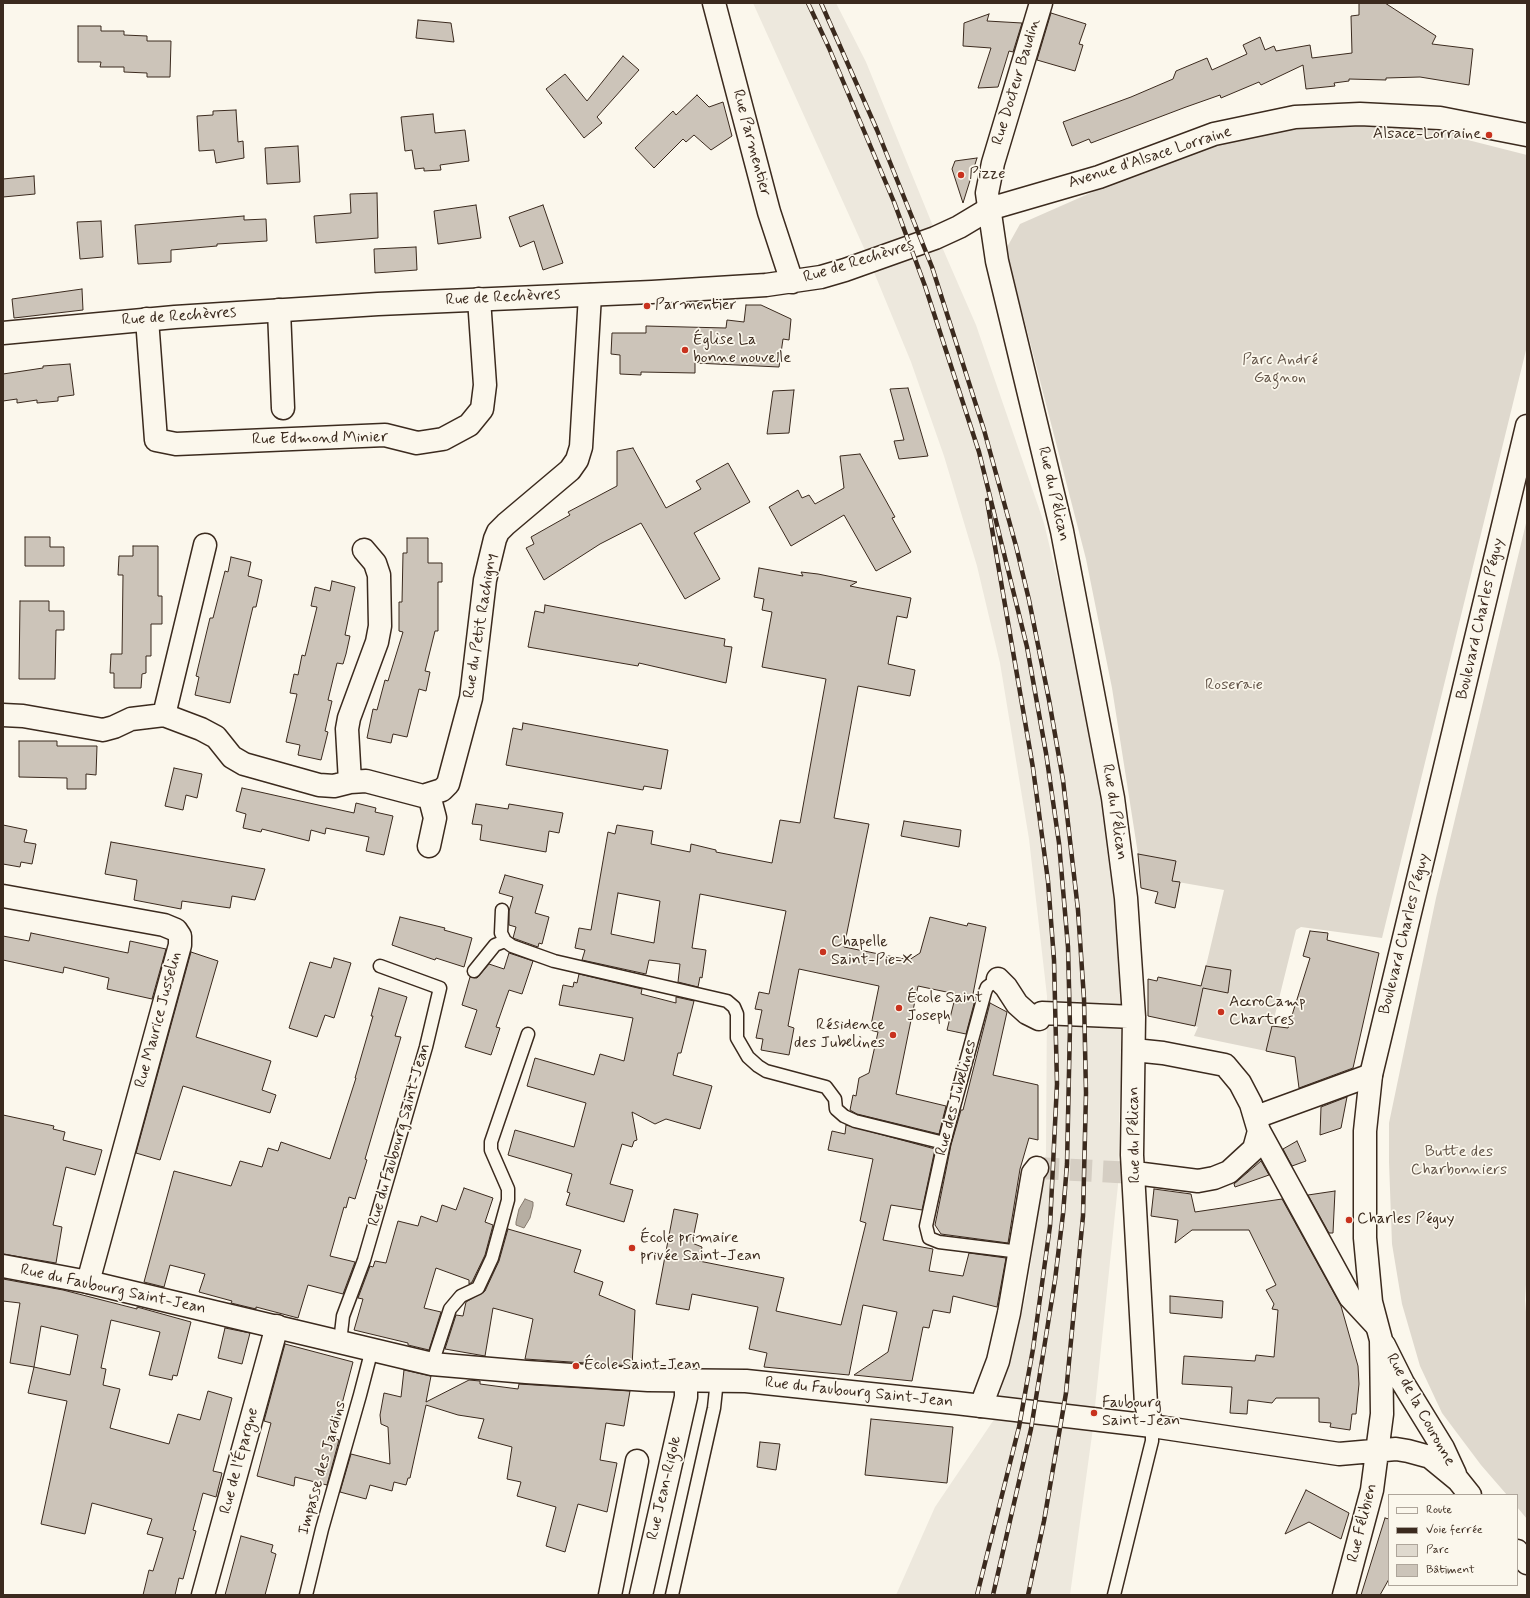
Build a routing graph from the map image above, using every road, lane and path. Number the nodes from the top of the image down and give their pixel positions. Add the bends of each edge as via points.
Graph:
1 (714, 3) edge
2 (1042, 3) edge
3 (1527, 135) edge
4 (989, 209) junction
5 (792, 282) junction
6 (590, 295) junction
7 (479, 299) junction
8 (279, 310) junction
9 (147, 319) junction
10 (3, 333) edge
11 (284, 408) dead end
12 (1527, 426) edge
13 (205, 545) dead end
14 (364, 550) dead end
15 (3, 715) edge
16 (164, 715) junction
17 (350, 782) junction
18 (432, 794) junction
19 (429, 846) dead end
20 (3, 896) edge
21 (502, 910) dead end
22 (505, 941) junction
23 (380, 966) dead end
24 (474, 971) dead end
25 (998, 979) joint
26 (1134, 1017) junction
27 (528, 1034) dead end
28 (1134, 1050) junction
29 (1371, 1075) junction
30 (1258, 1124) junction
31 (944, 1143) junction
32 (1037, 1168) dead end
33 (1135, 1173) junction
34 (1020, 1252) junction
35 (3, 1266) edge
36 (88, 1282) junction
37 (277, 1326) junction
38 (1379, 1332) junction
39 (340, 1342) junction
40 (372, 1349) junction
41 (432, 1364) junction
42 (686, 1380) junction
43 (717, 1380) junction
44 (982, 1406) junction
45 (1152, 1426) junction
46 (1378, 1451) junction
47 (637, 1461) dead end
48 (1464, 1488) edge
49 (1518, 1552) edge
50 (1527, 1563) edge
51 (203, 1595) edge
52 (306, 1595) edge
53 (610, 1595) edge
54 (641, 1595) edge
55 (672, 1595) edge
56 (1114, 1595) edge
57 (1344, 1595) edge

1 - 5 street, Rue Parmentier via 769,212
2 - 4 street, Rue Docteur Baudin via 993,163 987,193
3 - 4 street, Avenue d'Alsace Lorraine via 1440,118 1360,114 1295,117 1214,134 1099,177
4 - 5 street, Rue de Rechèvres via 935,238 844,270
4 - 26 street, Rue du Pélican via 997,261 1062,531 1113,798 1126,898
5 - 6 street, Rue de Rechèvres
6 - 7 street, Rue de Rechèvres
6 - 18 street, Rue du Petit Rachigny via 581,447 577,460 570,470 498,532 485,580 471,698 448,784
7 - 8 street, Rue de Rechèvres
7 - 9 street, Rue Edmond Minier via 485,385 482,409 469,424 443,439 417,443 385,435 176,444 156,440
8 - 9 street, Rue de Rechèvres
8 - 11 street
9 - 10 street, Rue de Rechèvres
12 - 29 street, Boulevard Charles Péguy
13 - 16 street
14 - 17 street via 380,575 380,626 377,642 349,718 347,729
15 - 16 street via 103,730 131,718
16 - 17 street via 216,737 232,757 244,764 319,785 334,786
17 - 18 street via 366,782 423,796
18 - 19 street via 435,818
20 - 36 street, Rue Maurice Jusselin via 164,925 176,930 180,936 180,945
21 - 22 lane via 501,933
22 - 24 lane via 495,945
22 - 31 lane via 554,961 728,1001 737,1014 737,1038 748,1057 758,1066 766,1071 826,1088 835,1099 836,1109 844,1116
23 - 39 lane, Rue du Faubourg Saint-Jean via 440,988 426,1047 366,1253 343,1316
25 - 26 street, Rue des Jubelines via 1026,1013 1039,1019 1042,1013
25 - 31 lane, Rue des Jubelines via 984,992
26 - 28 street, Rue du Pélican
27 - 41 lane via 491,1142 491,1150 508,1189 508,1200 492,1258 478,1288 461,1296 450,1309
28 - 30 street via 1225,1065 1240,1083
28 - 33 street, Rue du Pélican via 1132,1155
29 - 30 street
29 - 38 street, Boulevard Charles Péguy via 1365,1131 1365,1238 1371,1302
30 - 33 street via 1254,1149 1229,1172 1214,1178 1198,1181
30 - 38 street via 1350,1297
31 - 34 lane, Rue des Jubelines via 926,1226 929,1238 939,1242
32 - 34 street via 1032,1173
33 - 45 street, Rue du Pélican via 1146,1404
34 - 44 street via 1000,1354
35 - 36 street, Rue du Faubourg Saint-Jean
36 - 37 street, Rue du Faubourg Saint-Jean
37 - 39 street, Rue du Faubourg Saint-Jean
37 - 51 street, Rue de l'Épargne
38 - 46 street, Boulevard Charles Péguy via 1382,1414
38 - 48 street, Rue de la Couronne via 1403,1383
39 - 40 street, Rue du Faubourg Saint-Jean
40 - 41 street, Rue du Faubourg Saint-Jean
40 - 52 lane, Impasse des Jardins
41 - 42 street, Rue du Faubourg Saint-Jean via 534,1373
42 - 43 street, Rue du Faubourg Saint-Jean
42 - 54 street, Rue Jean-Rigole via 686,1397
43 - 44 street, Rue du Faubourg Saint-Jean
43 - 55 lane via 713,1415
44 - 45 street, Rue du Faubourg Saint-Jean
45 - 46 street, Rue du Faubourg Saint-Jean via 1339,1454
45 - 56 lane via 1152,1441
46 - 48 street, Rue de la Couronne via 1396,1449 1430,1457
46 - 57 street, Rue Félibien via 1372,1490
47 - 53 street
49 - 50 street

